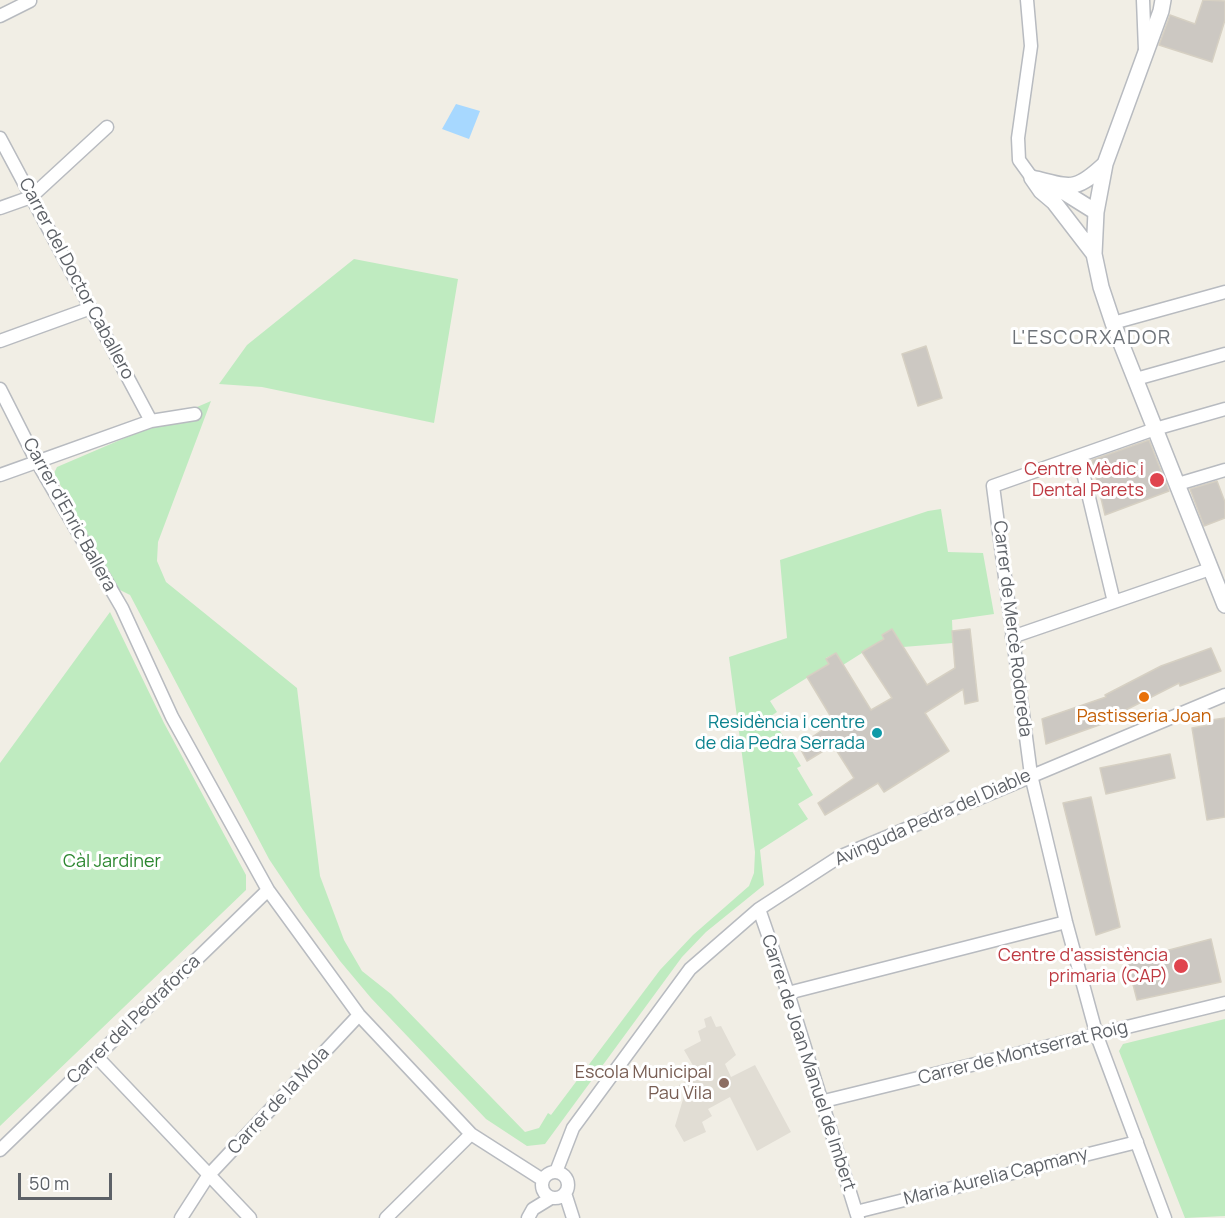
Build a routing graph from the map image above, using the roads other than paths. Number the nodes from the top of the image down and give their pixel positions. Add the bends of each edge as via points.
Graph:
1 (1027, 0) edge
2 (1143, 0) edge
3 (1163, 0) edge
4 (30, 1) edge
5 (0, 16) edge
6 (1146, 54) junction
7 (107, 128) dead end
8 (0, 138) edge
9 (1105, 164) junction
10 (1032, 178) junction
11 (1049, 182) junction
12 (31, 196) junction
13 (1054, 202) junction
14 (0, 208) edge
15 (1096, 212) junction
16 (1094, 254) junction
17 (1225, 292) edge
18 (91, 308) junction
19 (1113, 323) junction
20 (0, 341) edge
21 (1225, 354) edge
22 (1136, 379) junction
23 (0, 389) edge
24 (1225, 409) edge
25 (195, 414) dead end
26 (151, 421) junction
27 (1155, 429) junction
28 (1079, 456) junction
29 (38, 462) junction
30 (1225, 470) edge
31 (0, 475) edge
32 (1178, 484) junction
33 (1210, 569) junction
34 (1114, 602) junction
35 (1225, 605) edge
36 (1012, 637) junction
37 (1225, 695) edge
38 (1031, 775) junction
39 (268, 890) junction
40 (759, 909) junction
41 (1066, 922) junction
42 (788, 993) junction
43 (1225, 1003) edge
44 (359, 1015) junction
45 (1097, 1035) junction
46 (97, 1057) junction
47 (820, 1102) junction
48 (471, 1134) junction
49 (1137, 1142) junction
50 (0, 1150) edge
51 (556, 1172) junction
52 (208, 1176) junction
53 (543, 1180) junction
54 (565, 1193) junction
55 (551, 1198) junction
56 (857, 1215) edge
57 (181, 1218) edge
58 (250, 1218) edge
59 (386, 1218) edge
60 (528, 1218) edge
61 (573, 1218) edge
62 (1165, 1218) edge

1 - 10 street via 1031,46 1018,138 1019,160
2 - 6 street
3 - 6 street
4 - 5 street
6 - 9 street
7 - 12 street
8 - 12 street, Carrer del Doctor Caballero
9 - 11 street via 1088,180 1073,187
9 - 15 street
10 - 11 street
10 - 13 street
11 - 15 street
12 - 14 street
12 - 18 street, Carrer del Doctor Caballero
13 - 15 street
13 - 16 street
15 - 16 street
16 - 19 street
17 - 19 street
18 - 20 street
18 - 26 street, Carrer del Doctor Caballero
19 - 22 street
21 - 22 street
22 - 27 street
23 - 29 street, Carrer d'Enric Ballera
24 - 27 street
25 - 26 street
26 - 29 street
27 - 28 street
27 - 32 street
28 - 34 street
28 - 36 street, Carrer de Mercè Rodoreda via 993,486
29 - 31 street
29 - 39 street, Carrer d'Enric Ballera via 122,608 171,717
30 - 32 street
32 - 33 street
33 - 34 street
33 - 35 street
34 - 36 street
36 - 38 street, Carrer de Mercè Rodoreda
37 - 38 street, Avinguda Pedra del Diable
38 - 40 street, Avinguda Pedra del Diable via 839,857
38 - 41 street, Carrer de Mercè Rodoreda
39 - 44 street, Carrer d'Enric Ballera
39 - 46 street, Carrer del Pedraforca
40 - 42 street, Carrer de Joan Manuel de Imbert
40 - 51 street, Avinguda Pedra del Diable via 690,969 573,1128
41 - 42 street
41 - 45 street, Carrer de Mercè Rodoreda
42 - 47 street, Carrer de Joan Manuel de Imbert
43 - 45 street, Carrer de Montserrat Roig
44 - 48 street, Carrer d'Enric Ballera
44 - 52 street, Carrer de la Mola
45 - 47 street, Carrer de Montserrat Roig
45 - 49 street, Carrer de Mercè Rodoreda
46 - 50 street, Carrer del Pedraforca
46 - 52 street
47 - 56 street, Carrer de Joan Manuel de Imbert
48 - 53 street, Carrer d'Enric Ballera
48 - 59 street
49 - 56 street, Maria Aurelia Capmany
49 - 62 street, Carrer de Mercè Rodoreda
51 - 53 street
51 - 54 street via 567,1180
52 - 57 street, Carrer de la Mola
52 - 58 street
53 - 55 street via 544,1193
54 - 55 street
54 - 61 street
55 - 60 street via 533,1209

